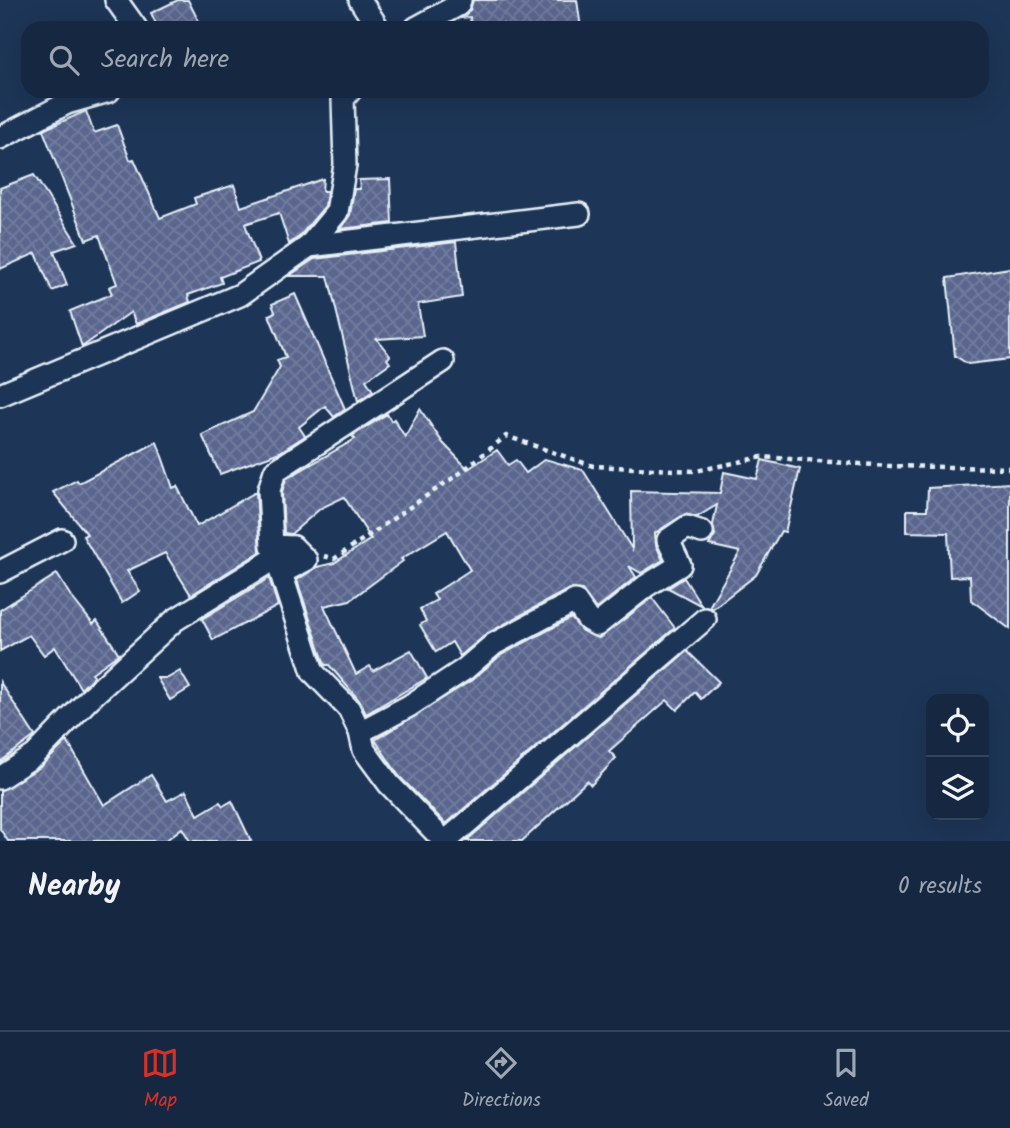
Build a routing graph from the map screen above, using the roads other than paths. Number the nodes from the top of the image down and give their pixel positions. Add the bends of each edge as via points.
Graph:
1 (116, 0) edge
2 (360, 0) edge
3 (460, 0) edge
4 (131, 21) edge
5 (374, 21) edge
6 (429, 21) edge
7 (85, 98) edge
8 (342, 98) edge
9 (0, 138) edge
10 (579, 214) dead end
11 (309, 246) junction
12 (443, 360) dead end
13 (0, 395) edge
14 (702, 532) dead end
15 (62, 540) dead end
16 (293, 547) junction
17 (0, 572) edge
18 (705, 619) dead end
19 (360, 732) junction
20 (0, 778) edge
21 (445, 841) edge

1 - 4 street
2 - 5 street
3 - 6 street
7 - 9 street
8 - 11 street via 345,165 337,212
10 - 11 street
11 - 13 street via 240,295
12 - 16 street via 275,471 268,489 272,546
14 - 19 street via 687,527 668,540 680,565 597,625 575,601 494,644 454,677
15 - 17 street
16 - 19 street via 306,560 281,573 313,672 349,709
16 - 20 street via 175,620 35,755
18 - 21 street
19 - 21 street via 364,750 388,784

